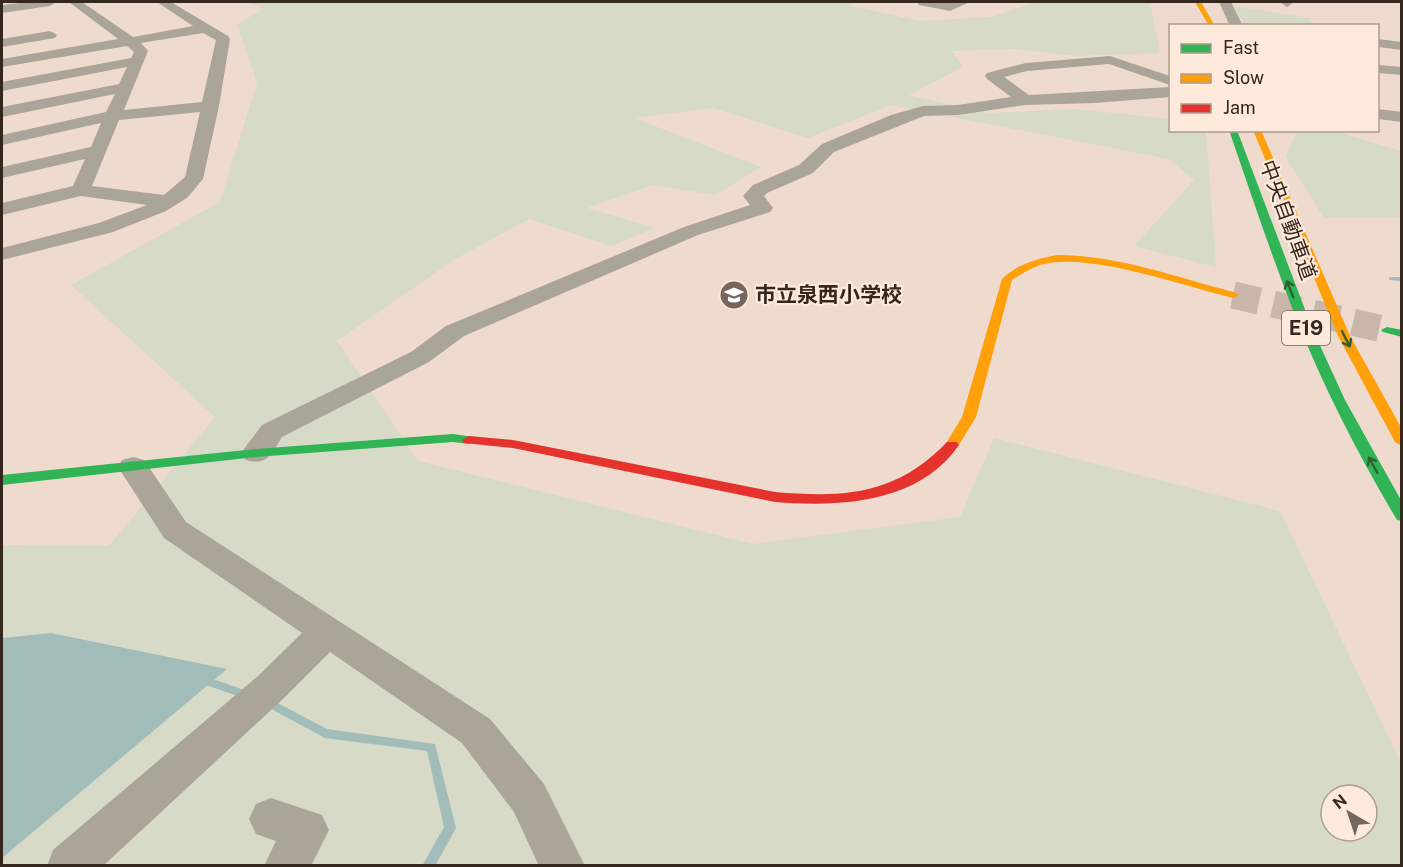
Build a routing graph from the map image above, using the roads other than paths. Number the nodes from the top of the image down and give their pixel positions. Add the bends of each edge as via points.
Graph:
1 (50, 2) edge
2 (75, 2) edge
3 (163, 2) edge
4 (923, 2) edge
5 (964, 2) edge
6 (1198, 2) edge
7 (1225, 2) edge
8 (2, 9) edge
9 (88, 11) junction
10 (67, 15) dead end
11 (1211, 24) edge
12 (1236, 24) edge
13 (108, 25) junction
14 (207, 28) junction
15 (84, 29) dead end
16 (61, 33) dead end
17 (130, 41) junction
18 (2, 43) edge
19 (1379, 43) edge
20 (1401, 46) edge
21 (138, 61) junction
22 (2, 63) edge
23 (1039, 65) junction
24 (1379, 68) edge
25 (1401, 71) edge
26 (1169, 81) edge
27 (2, 86) edge
28 (125, 87) junction
29 (1169, 92) edge
30 (1095, 98) junction
31 (1025, 100) junction
32 (210, 106) junction
33 (2, 112) edge
34 (1379, 114) edge
35 (112, 116) junction
36 (1401, 117) edge
37 (1234, 132) edge
38 (1258, 132) edge
39 (2, 140) edge
40 (97, 152) junction
41 (2, 172) edge
42 (81, 190) junction
43 (169, 202) junction
44 (2, 209) edge
45 (2, 254) edge
46 (1233, 296) tunnel mouth
47 (1387, 330) tunnel mouth
48 (1401, 334) edge
49 (1401, 442) edge
50 (256, 453) junction
51 (133, 467) junction
52 (2, 480) edge
53 (1401, 516) edge
54 (327, 631) junction
55 (271, 819) dead end
56 (69, 866) edge
57 (286, 866) edge
58 (563, 866) edge

1 - 8 street
2 - 9 street
3 - 14 street
4 - 5 street via 950,7
6 - 11 main road
7 - 12 street
9 - 10 street
9 - 13 street
13 - 15 street
13 - 17 street
14 - 17 street
14 - 32 street via 223,39
16 - 18 street
17 - 21 street via 141,51
17 - 22 street
19 - 20 street
21 - 27 street
21 - 28 street
23 - 26 street via 1110,60
23 - 30 street
23 - 31 street via 992,76
24 - 25 street
28 - 33 street
28 - 35 street
29 - 30 street
30 - 31 street
31 - 50 street via 924,111 897,118 828,148 806,169 760,189 753,196 763,208 691,231 455,331 420,357 273,431
32 - 35 street
32 - 43 street via 194,179 180,196
34 - 36 street
35 - 39 street
35 - 40 street
53 -> 37 main road, 中央自動車道 / E19 via 1307,331
38 -> 49 main road, 中央自動車道 / E19 via 1344,336
40 - 41 street
40 - 42 street
42 - 43 street
42 - 44 street
43 - 45 street via 130,220
46 - 50 main road via 1092,259 1030,262 1007,279 969,417 958,438 920,476 886,490 855,496 802,501 513,444 453,438
47 - 48 main road
50 - 51 main road
51 - 52 main road
51 - 54 street via 175,530
54 - 56 street via 236,719
54 - 58 street via 476,731 529,798
55 - 57 street via 307,830

